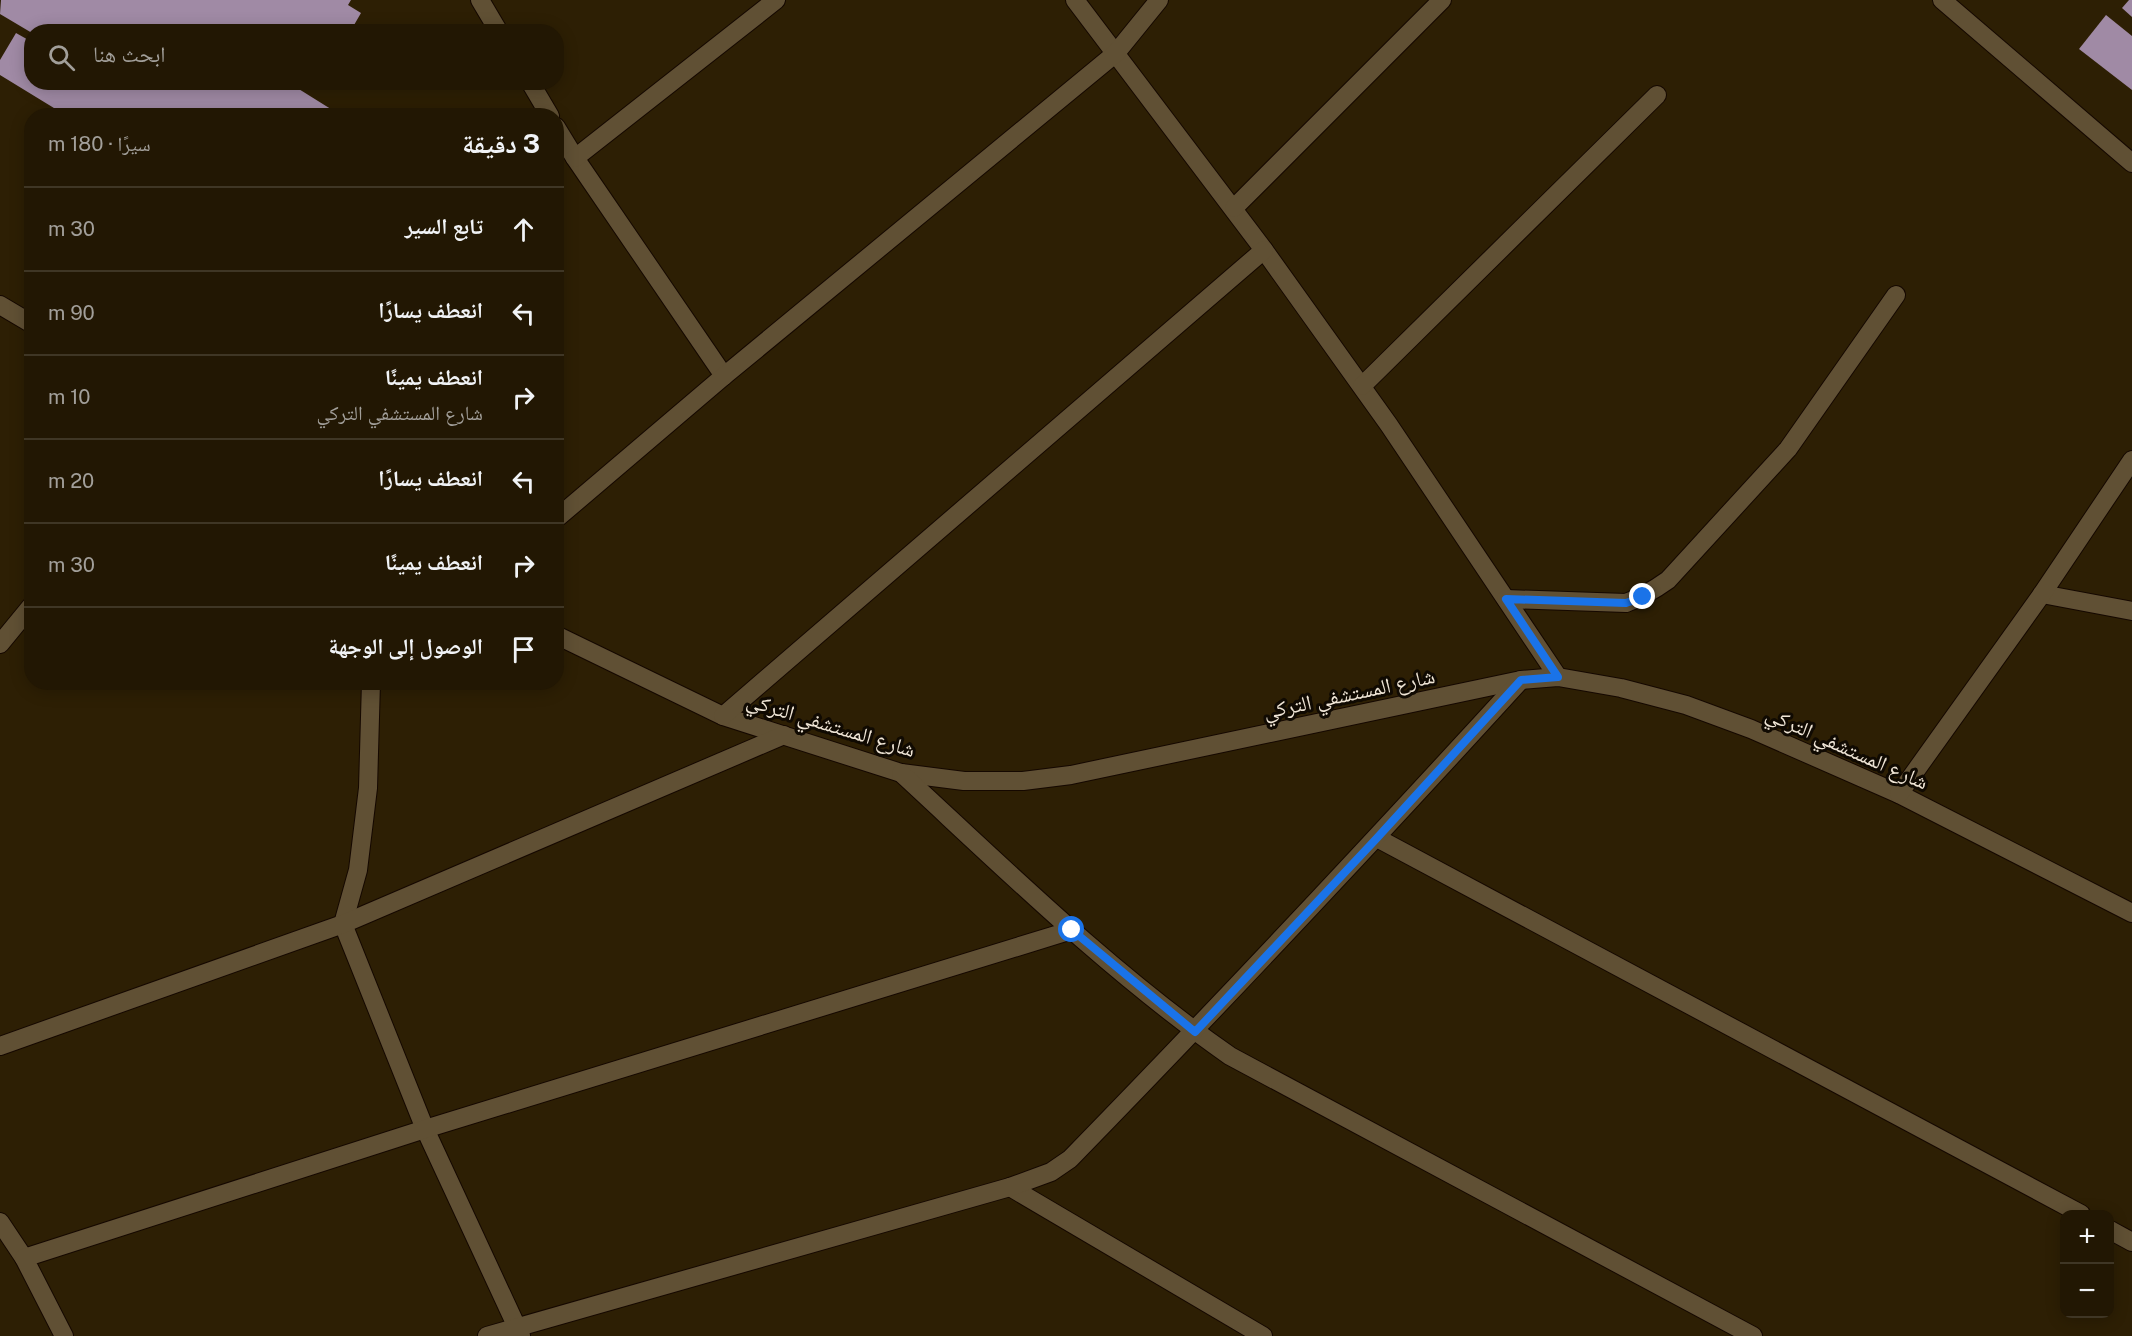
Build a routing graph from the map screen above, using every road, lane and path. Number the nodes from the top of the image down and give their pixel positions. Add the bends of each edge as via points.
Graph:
1 (480, 0) edge
2 (776, 0) edge
3 (1075, 0) edge
4 (1159, 0) edge
5 (1442, 0) edge
6 (1942, 0) edge
7 (494, 24) edge
8 (1116, 53) junction
9 (535, 90) edge
10 (1657, 95) dead end
11 (545, 108) edge
12 (564, 140) edge
13 (575, 158) junction
14 (2132, 163) edge
15 (1234, 208) junction
16 (1264, 250) junction
17 (1896, 295) dead end
18 (0, 305) edge
19 (24, 319) edge
20 (724, 376) junction
21 (1362, 386) junction
22 (2132, 460) edge
23 (564, 512) edge
24 (2042, 594) junction
25 (1506, 599) junction
26 (2132, 611) edge
27 (24, 615) edge
28 (564, 639) edge
29 (0, 644) edge
30 (1558, 677) junction
31 (1521, 680) junction
32 (371, 690) edge
33 (723, 716) junction
34 (784, 735) junction
35 (901, 773) junction
36 (1899, 794) junction
37 (1377, 838) junction
38 (2132, 913) edge
39 (343, 924) junction
40 (1072, 930) junction
41 (1195, 1032) junction
42 (0, 1046) edge
43 (424, 1129) junction
44 (1010, 1187) junction
45 (2071, 1210) edge
46 (0, 1222) edge
47 (2114, 1233) edge
48 (2132, 1242) edge
49 (24, 1258) junction
50 (1224, 1313) junction
51 (519, 1332) edge
52 (64, 1336) edge
53 (487, 1336) edge
54 (1237, 1336) edge
55 (1263, 1336) edge
56 (1753, 1336) edge

1 - 7 street
2 - 13 street
3 - 8 street
4 - 8 street
5 - 15 street
6 - 14 street
8 - 15 street
8 - 20 street
9 - 11 street
10 - 21 street
12 - 13 street
13 - 20 street
15 - 16 street
16 - 21 street
16 - 33 street
17 - 25 street via 1788,449 1668,580 1626,603
18 - 19 street
20 - 23 street
21 - 25 street
22 - 24 street
24 - 26 street
24 - 36 street
25 - 30 street
27 - 29 street
28 - 33 street, شارع المستشفي التركي
30 - 31 street, شارع المستشفي التركي
30 - 36 street, شارع المستشفي التركي via 1686,705
31 - 35 street, شارع المستشفي التركي via 1071,775 1023,781 964,781
31 - 37 street
32 - 39 street via 369,788 358,870
33 - 34 street, شارع المستشفي التركي
34 - 35 street, شارع المستشفي التركي
34 - 39 street
35 - 40 street
36 - 38 street, شارع المستشفي التركي
37 - 41 street
37 - 45 street
39 - 42 street
39 - 43 street
40 - 41 street
40 - 43 street
41 - 44 street via 1070,1160 1051,1172
41 - 56 street via 1230,1056
43 - 49 street
43 - 51 street
44 - 50 street
44 - 51 street
46 - 49 street
47 - 48 street
49 - 52 street
50 - 54 street
50 - 55 street
51 - 53 street

